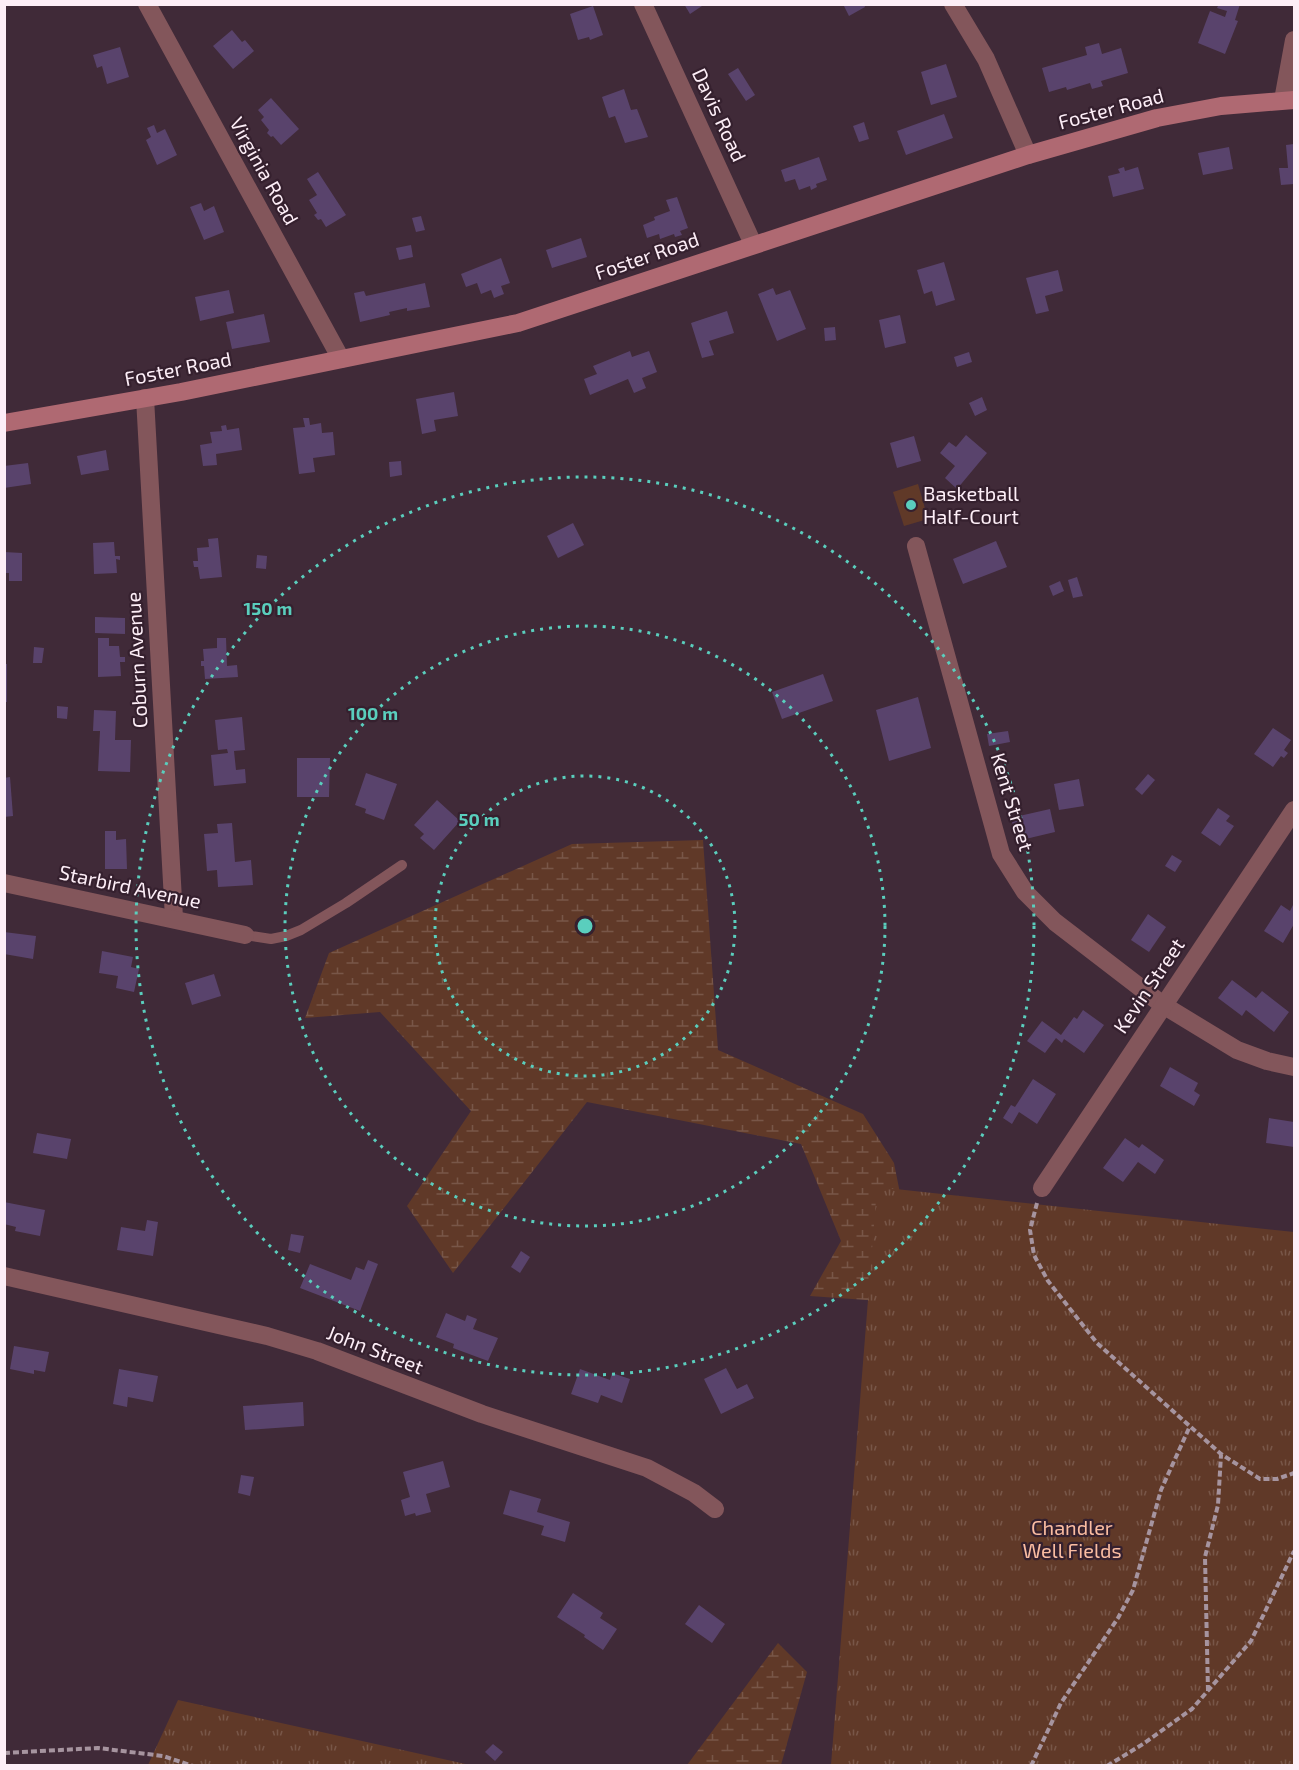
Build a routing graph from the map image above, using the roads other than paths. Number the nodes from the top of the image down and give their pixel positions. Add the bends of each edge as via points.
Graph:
1 (147, 4) edge
2 (643, 4) edge
3 (953, 4) edge
4 (1294, 40) edge
5 (1288, 100) edge
6 (1028, 154) junction
7 (753, 244) junction
8 (341, 359) junction
9 (145, 398) junction
10 (4, 423) edge
11 (916, 546) dead end
12 (1294, 810) edge
13 (402, 865) dead end
14 (4, 883) edge
15 (174, 918) junction
16 (245, 935) joint
17 (1163, 1005) junction
18 (1294, 1067) edge
19 (1042, 1188) road end
20 (4, 1276) edge
21 (715, 1509) dead end

1 - 8 street, Virginia Road
2 - 7 street, Davis Road
3 - 6 street via 986,59
4 - 5 street
5 - 6 street, Foster Road via 1221,106 1157,118
6 - 7 street, Foster Road
7 - 8 street, Foster Road via 518,323
8 - 9 street, Foster Road
9 - 10 street, Foster Road
9 - 15 street, Coburn Avenue
11 - 17 street, Kent Street via 1001,854 1025,892 1055,922
12 - 17 street, Kevin Street
13 - 16 lane via 301,930 271,939
14 - 15 street, Starbird Avenue
15 - 16 street, Starbird Avenue
17 - 18 street, Kent Street via 1237,1050
17 - 19 street, Kevin Street
20 - 21 street, John Street via 267,1336 317,1352 482,1414 647,1468

